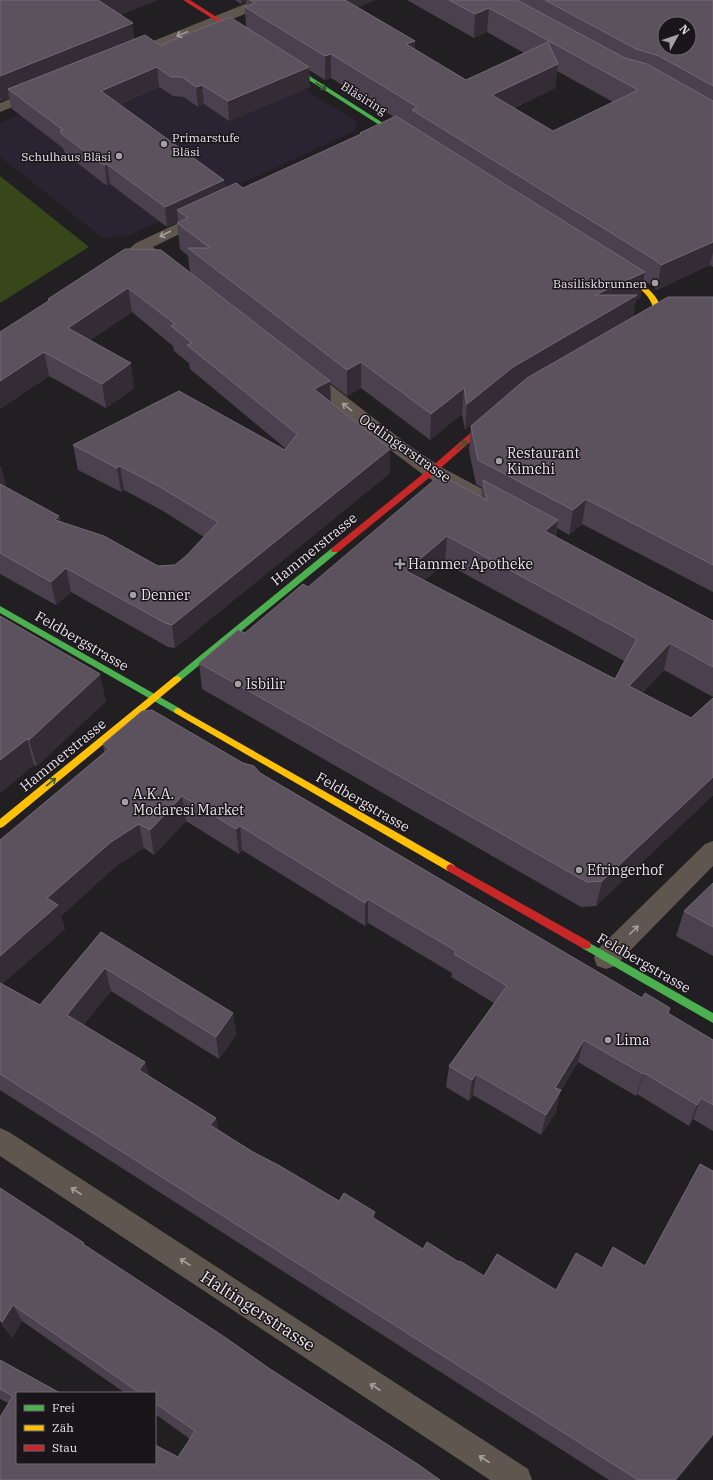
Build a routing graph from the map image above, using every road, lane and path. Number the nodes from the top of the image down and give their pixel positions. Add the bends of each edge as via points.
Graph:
1 (186, 0) edge
2 (267, 0) edge
3 (218, 20) junction
4 (254, 43) edge
5 (274, 55) edge
6 (116, 61) edge
7 (51, 87) edge
8 (0, 108) edge
9 (391, 130) junction
10 (376, 136) edge
11 (411, 142) edge
12 (218, 209) edge
13 (142, 246) junction
14 (116, 263) edge
15 (610, 268) edge
16 (186, 280) edge
17 (637, 328) edge
18 (293, 364) edge
19 (499, 413) edge
20 (432, 470) junction
21 (510, 513) edge
22 (0, 609) edge
23 (154, 698) junction
24 (0, 824) edge
25 (713, 851) edge
26 (606, 958) junction
27 (713, 1018) edge
28 (0, 1141) edge
29 (517, 1480) edge

1 - 3 street
2 - 3 street
3 - 4 street
3 -> 6 street
5 -> 9 street, Bläsiring
7 - 8 street
9 - 10 street
9 - 11 street, Bläsiring
12 -> 13 street
13 - 14 street
13 - 16 street
15 - 17 street via 652,298 660,310 658,315
20 -> 18 street, Oetlingerstrasse
20 -> 19 street, Hammerstrasse
20 - 21 street, Oetlingerstrasse
20 - 23 street, Hammerstrasse
22 - 23 street, Feldbergstrasse
24 -> 23 street, Hammerstrasse
23 - 26 street, Feldbergstrasse
26 -> 25 street
26 - 27 street, Feldbergstrasse
29 -> 28 street, Haltingerstrasse

